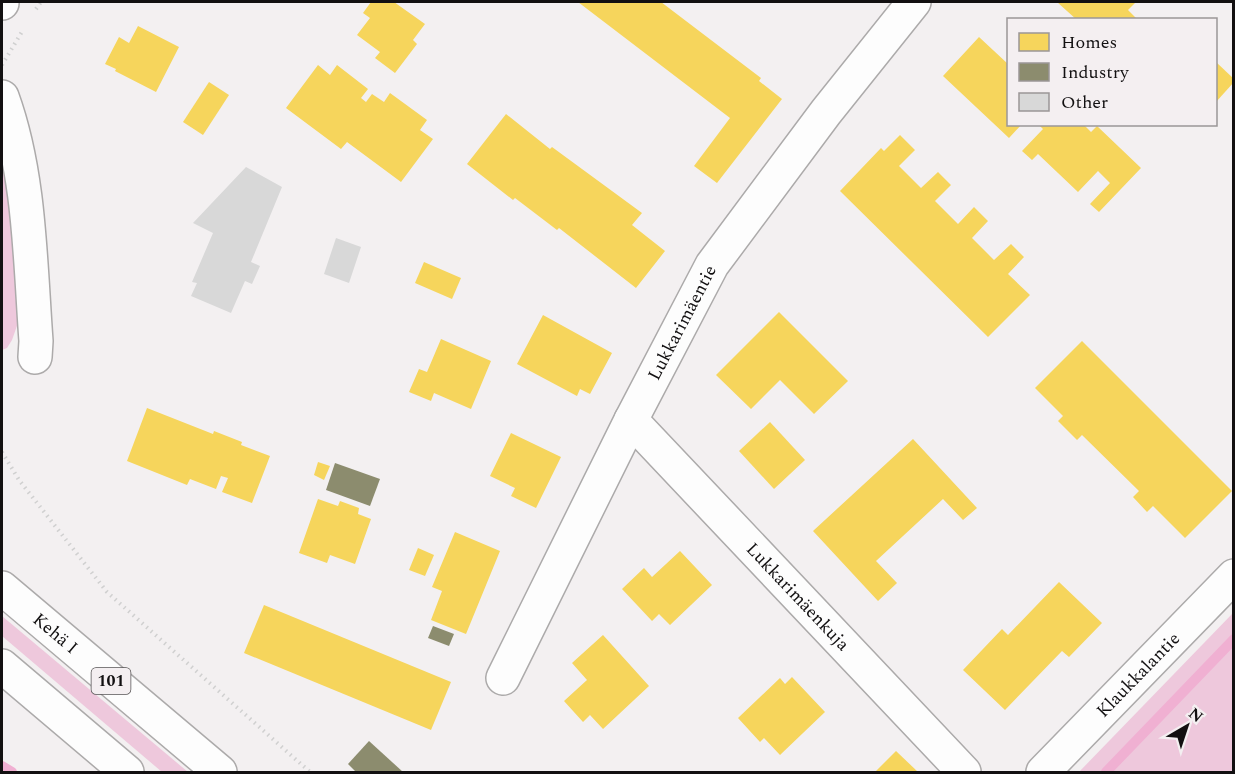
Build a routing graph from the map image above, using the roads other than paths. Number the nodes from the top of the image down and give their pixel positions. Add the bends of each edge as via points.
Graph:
1 (914, 2) edge
2 (2, 97) edge
3 (34, 357) dead end
4 (631, 420) junction
5 (1233, 576) edge
6 (2, 588) edge
7 (2, 666) edge
8 (503, 678) dead end
9 (128, 772) edge
10 (220, 772) edge
11 (964, 772) edge
12 (1043, 772) edge

1 - 4 main road, Lukkarimäentie via 712,265
2 - 3 main road via 21,169 36,341
4 - 8 main road, Lukkarimäentie
4 - 11 main road, Lukkarimäenkuja
5 - 12 main road, Klaukkalantie
6 - 10 main road, Kehä I / 101
7 - 9 main road

